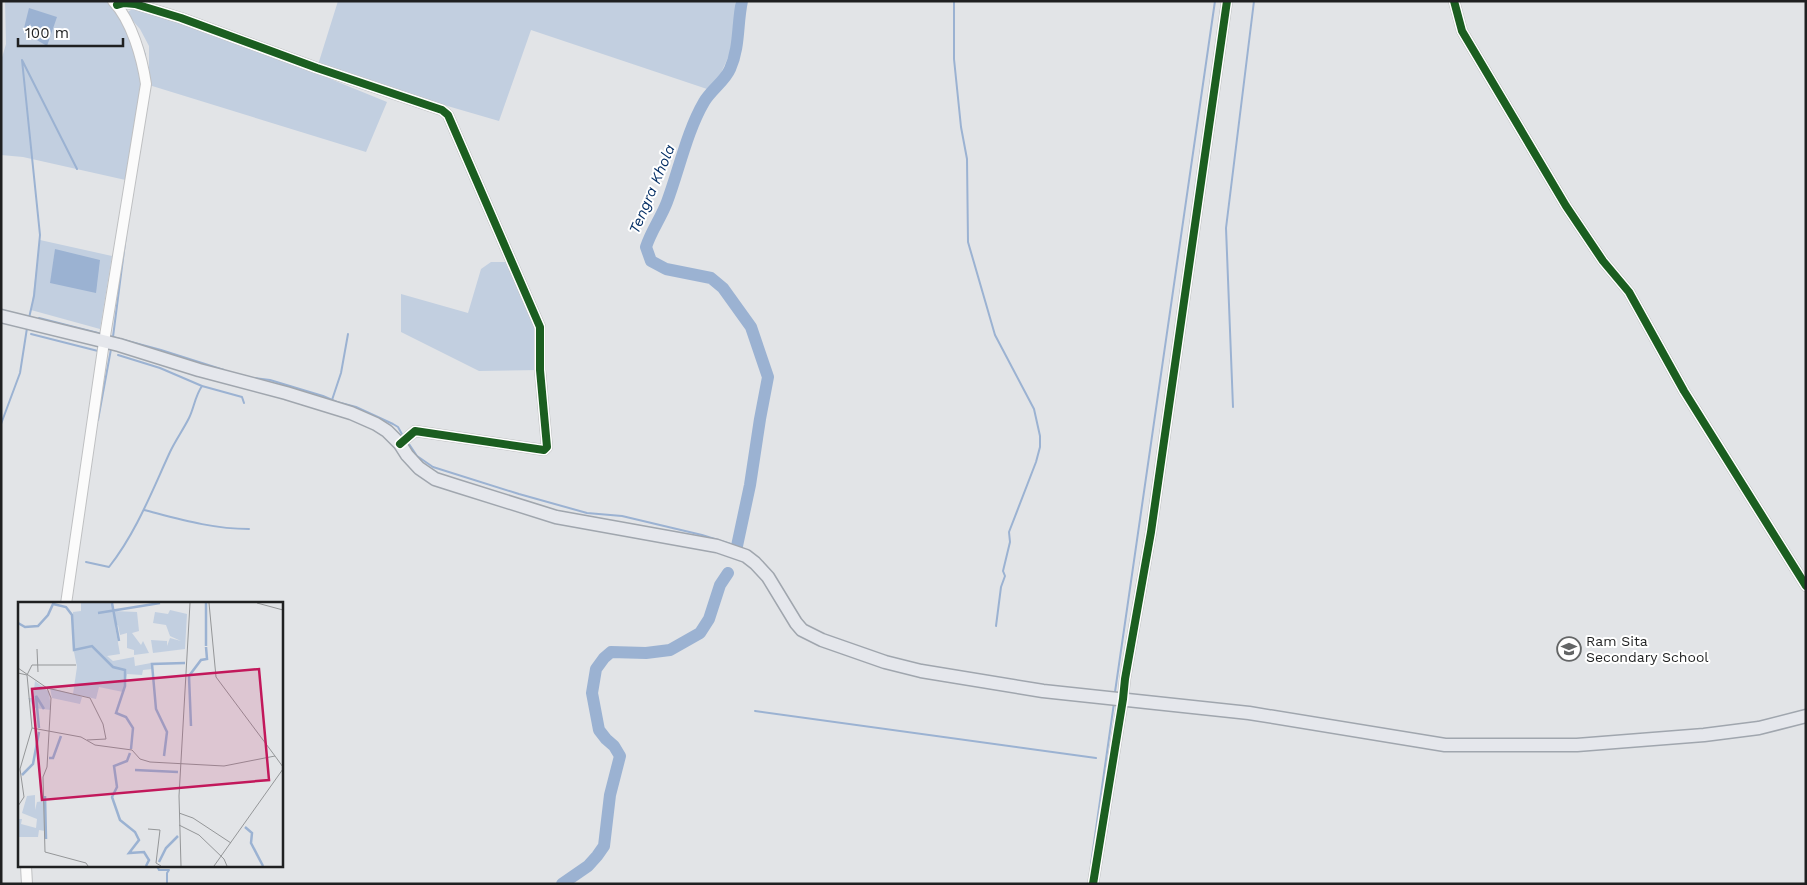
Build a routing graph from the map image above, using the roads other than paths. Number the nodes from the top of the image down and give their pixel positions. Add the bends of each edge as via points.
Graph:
1 (1227, 1) edge
2 (1454, 1) edge
3 (115, 3) edge
4 (1, 316) edge
5 (104, 342) junction
6 (400, 444) junction
7 (1806, 586) edge
8 (66, 602) edge
9 (1123, 699) junction
10 (1806, 716) edge
11 (26, 868) edge
12 (27, 884) edge
13 (1093, 884) edge

1 - 9 street via 1151,532
2 - 7 street via 1462,31 1566,206 1603,261 1629,292 1684,391
3 - 5 street via 134,38 146,84
3 - 6 street via 135,4 180,18 442,110 448,115 540,327 540,370 547,447 544,450 416,431
4 - 5 main road
5 - 6 main road via 351,413 376,424
5 - 8 street
6 - 9 main road via 419,468 435,479 456,486 556,517 717,546 746,556 768,577 802,630 822,640 922,671 1043,692
9 - 10 main road via 1249,713 1422,742 1465,746 1577,745 1704,735 1759,728
9 - 13 street
11 - 12 street

